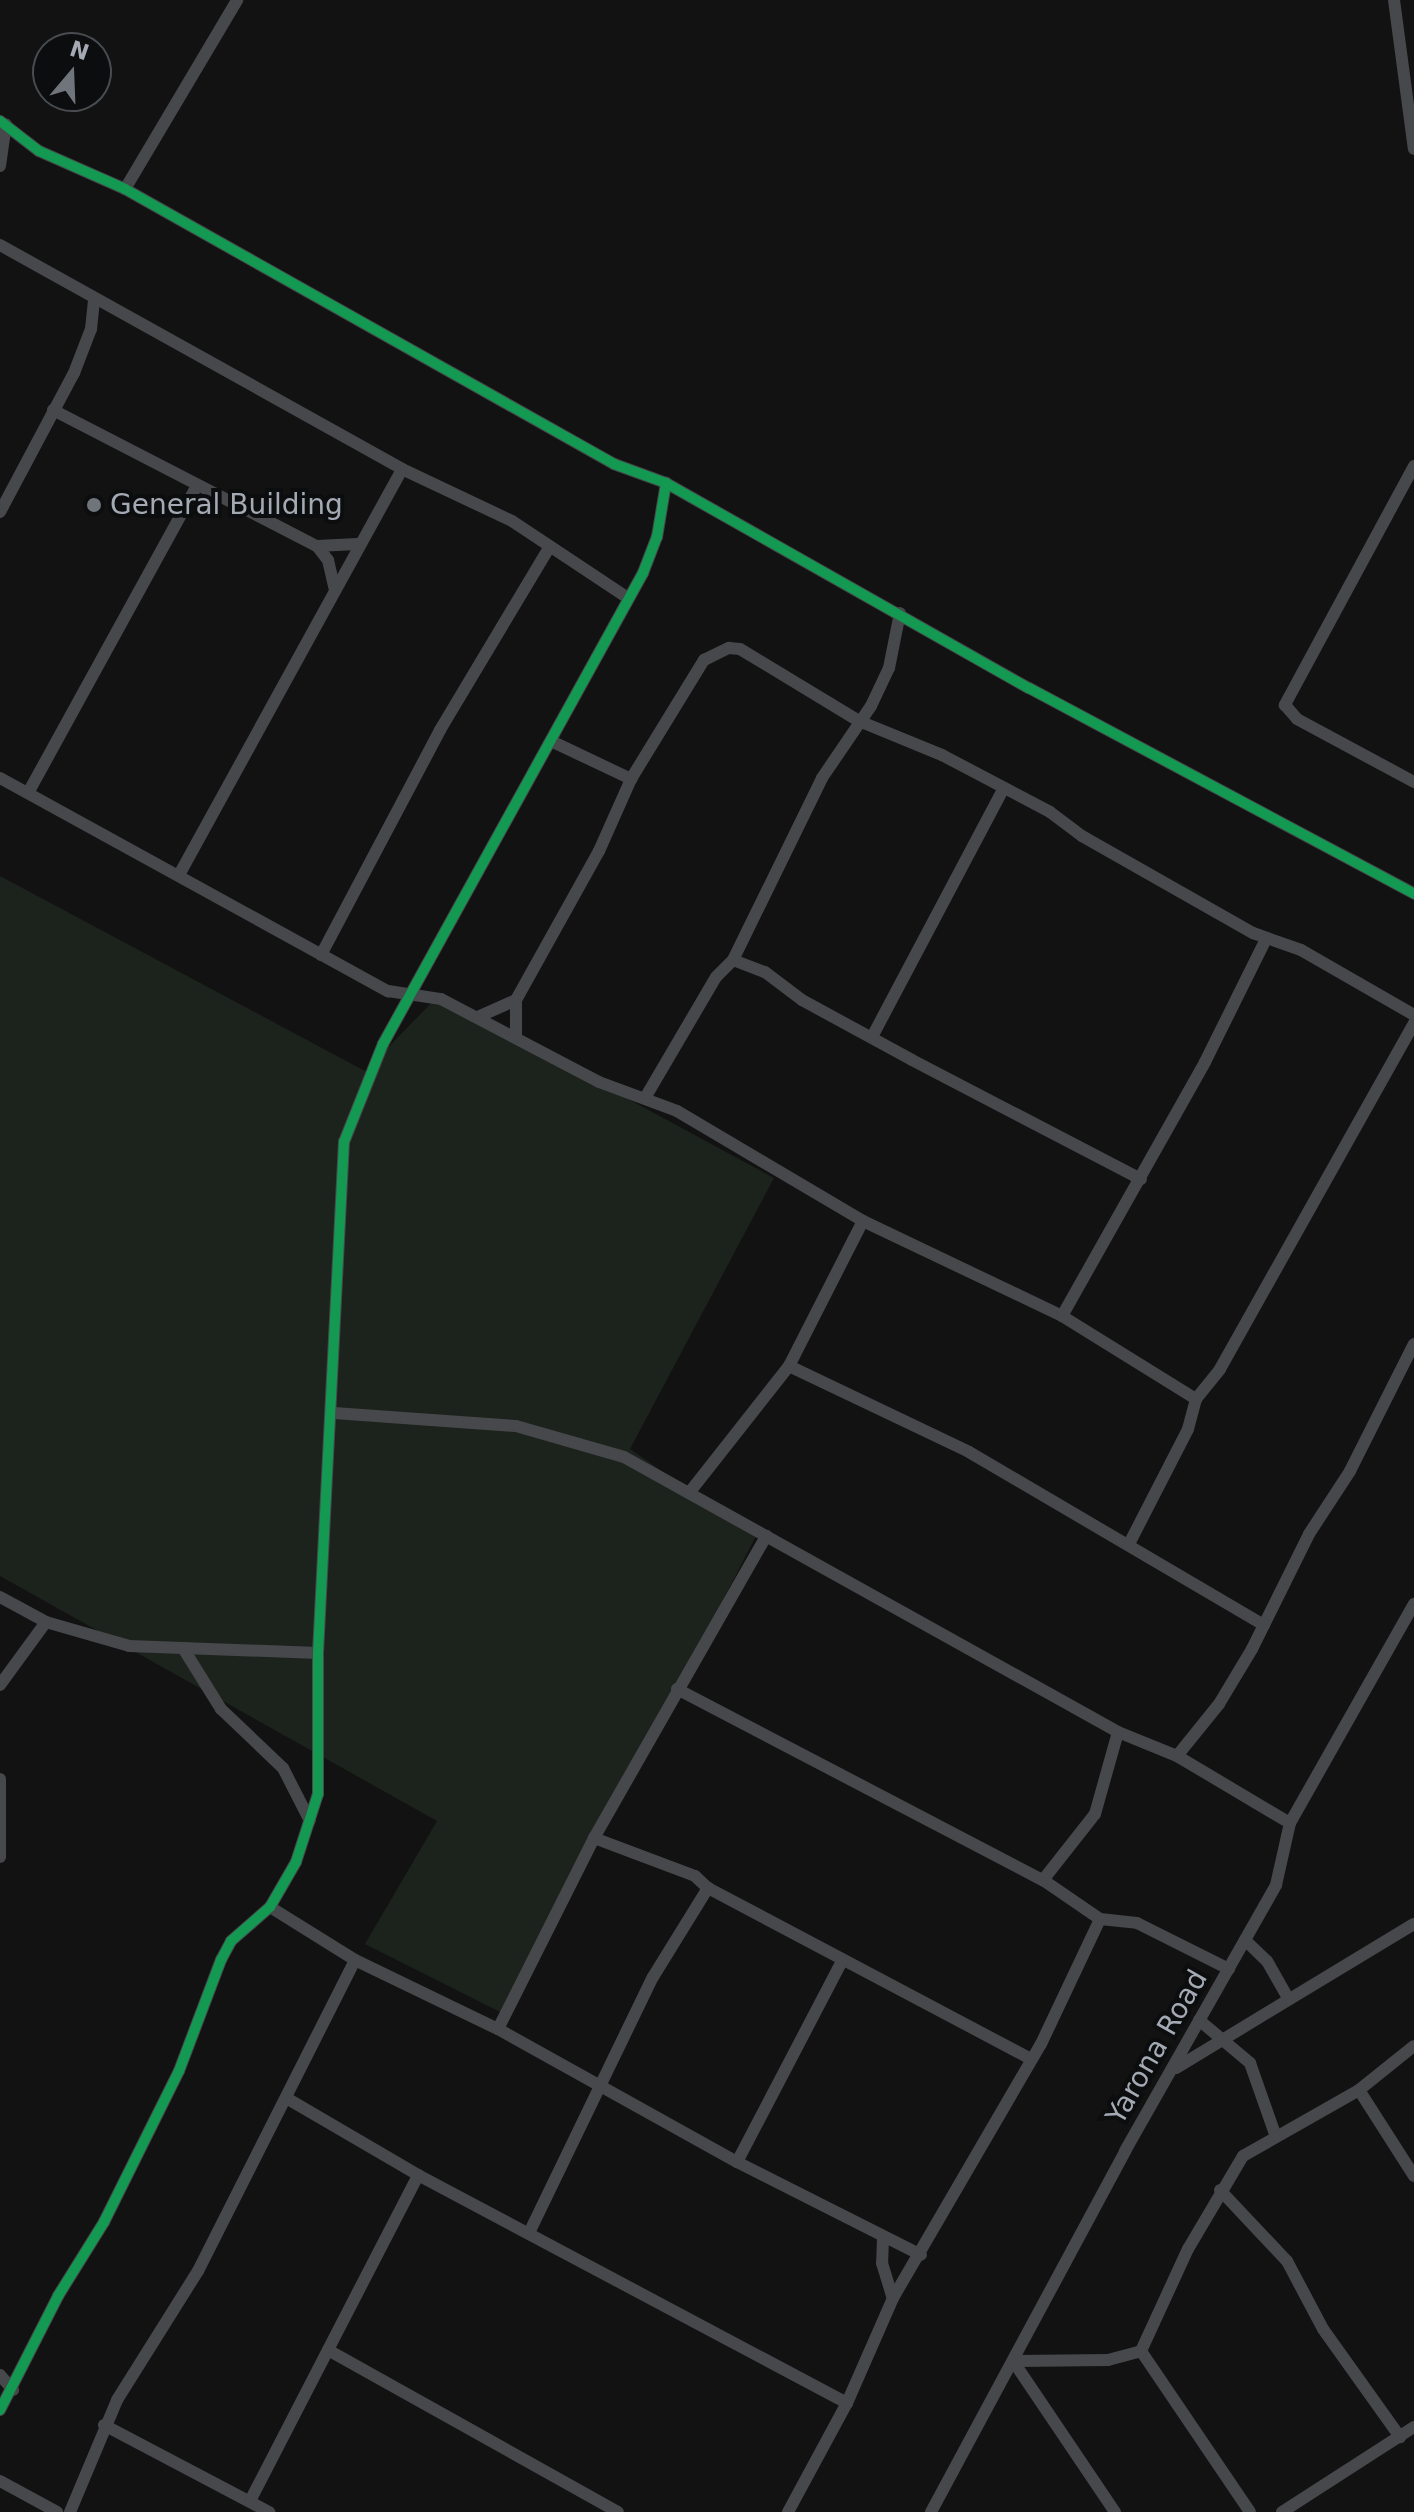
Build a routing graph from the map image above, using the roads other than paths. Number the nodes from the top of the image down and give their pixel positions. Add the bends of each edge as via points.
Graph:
1 (237, 0) edge
2 (1394, 0) edge
3 (3, 123) edge
4 (1414, 149) edge
5 (0, 166) edge
6 (125, 189) junction
7 (0, 245) edge
8 (94, 298) junction
9 (53, 410) junction
10 (1414, 466) edge
11 (402, 469) junction
12 (666, 483) junction
13 (196, 487) junction
14 (0, 512) edge
15 (357, 544) junction
16 (317, 546) junction
17 (550, 546) junction
18 (334, 589) junction
19 (625, 596) junction
20 (900, 613) junction
21 (859, 721) junction
22 (551, 741) junction
23 (0, 778) edge
24 (631, 779) junction
25 (1413, 780) edge
26 (1003, 790) junction
27 (28, 793) junction
28 (179, 875) junction
29 (1414, 894) edge
30 (1266, 939) junction
31 (321, 955) junction
32 (733, 960) junction
33 (408, 998) junction
34 (516, 1000) junction
35 (1414, 1015) edge
36 (480, 1016) junction
37 (1414, 1023) edge
38 (516, 1037) junction
39 (872, 1037) junction
40 (645, 1098) junction
41 (1141, 1179) junction
42 (863, 1221) junction
43 (1062, 1316) junction
44 (1414, 1344) edge
45 (789, 1366) junction
46 (1196, 1399) junction
47 (334, 1413) junction
48 (689, 1493) junction
49 (766, 1536) junction
50 (1129, 1544) junction
51 (0, 1597) edge
52 (1414, 1604) edge
53 (26, 1613) junction
54 (46, 1622) junction
55 (1264, 1625) junction
56 (28, 1641) junction
57 (183, 1648) junction
58 (318, 1653) junction
59 (0, 1685) edge
60 (677, 1689) junction
61 (1118, 1732) junction
62 (1177, 1756) junction
63 (0, 1779) edge
64 (310, 1821) junction
65 (1290, 1823) junction
66 (594, 1838) junction
67 (0, 1857) edge
68 (1043, 1880) junction
69 (708, 1888) junction
70 (270, 1907) junction
71 (1100, 1919) junction
72 (1414, 1924) edge
73 (1245, 1940) junction
74 (355, 1960) junction
75 (842, 1961) junction
76 (1229, 1969) junction
77 (1288, 1998) junction
78 (1199, 2020) junction
79 (498, 2029) junction
80 (1222, 2038) junction
81 (1414, 2046) edge
82 (1029, 2058) junction
83 (1173, 2070) junction
84 (600, 2084) junction
85 (1359, 2090) junction
86 (288, 2099) junction
87 (1275, 2134) junction
88 (737, 2162) junction
89 (418, 2175) junction
90 (1414, 2176) edge
91 (1220, 2190) junction
92 (529, 2233) junction
93 (883, 2238) junction
94 (921, 2255) junction
95 (893, 2298) junction
96 (328, 2350) junction
97 (1141, 2351) junction
98 (1013, 2361) junction
99 (0, 2375) edge
100 (13, 2390) junction
101 (847, 2403) junction
102 (0, 2410) edge
103 (104, 2425) junction
104 (1414, 2427) edge
105 (1400, 2437) junction
106 (0, 2481) edge
107 (250, 2501) junction
108 (57, 2512) edge
109 (70, 2512) edge
110 (269, 2512) edge
111 (618, 2512) edge
112 (788, 2512) edge
113 (931, 2512) edge
114 (1115, 2512) edge
115 (1250, 2512) edge
116 (1282, 2512) edge

1 - 6 street
2 - 4 street
3 - 5 street
3 - 6 street via 39,151
6 - 12 street via 614,464
7 - 8 street
8 - 9 street via 84,350
8 - 11 street
9 - 13 street
9 - 14 street
10 - 25 street via 1285,705 1297,719
11 - 15 street
11 - 17 street via 467,496
12 - 19 street via 657,537 643,573
12 - 20 street
13 - 16 street
13 - 27 street
15 - 16 street
15 - 18 street
16 - 18 street via 328,560
17 - 19 street
17 - 31 street via 440,730
18 - 28 street
19 - 22 street
20 - 21 street via 889,668
20 - 29 street
21 - 24 street via 740,649 716,651 704,660
21 - 26 street via 942,755
21 - 32 street via 822,778
22 - 24 street
22 - 33 street
23 - 27 street
24 - 34 street via 599,851
26 - 30 street
26 - 39 street
27 - 28 street
28 - 31 street
30 - 35 street via 1301,950
30 - 41 street
31 - 33 street
32 - 39 street via 765,972 802,1000
32 - 40 street via 716,977
33 - 36 street via 441,999
33 - 47 street via 383,1044 344,1142
34 - 36 street
34 - 38 street
36 - 38 street
37 - 46 street via 1220,1369
38 - 40 street via 599,1082
39 - 41 street
40 - 42 street via 677,1111
41 - 43 street
42 - 43 street
42 - 45 street
43 - 46 street
44 - 55 street
45 - 48 street
45 - 50 street via 969,1452
46 - 50 street via 1188,1429
47 - 48 street via 555,1434 624,1457
47 - 58 street
48 - 49 street
49 - 60 street
49 - 61 street
50 - 55 street
51 - 53 street
52 - 65 street, Yarona Road
53 - 54 street
53 - 56 street
54 - 56 street
54 - 57 street via 129,1646
55 - 62 street via 1219,1704
56 - 59 street
57 - 58 street
57 - 64 street via 221,1709 283,1768
58 - 64 street via 318,1794
60 - 66 street
60 - 68 street
61 - 62 street
61 - 68 street via 1095,1814
62 - 65 street
63 - 67 street
64 - 70 street via 296,1862
65 - 73 street, Yarona Road via 1276,1885
66 - 69 street via 695,1876
66 - 79 street
68 - 71 street
69 - 75 street
69 - 84 street via 653,1977
70 - 74 street
70 - 100 street via 231,1941 179,2071
71 - 76 street via 1137,1923
71 - 82 street via 1041,2044
72 - 77 street
73 - 76 street, Yarona Road
73 - 77 street via 1267,1961
74 - 79 street
74 - 86 street
75 - 82 street
75 - 88 street
76 - 78 street, Yarona Road
77 - 80 street via 1259,2022
78 - 80 street
78 - 83 street, Yarona Road
79 - 84 street via 556,2065
80 - 83 street
80 - 87 street via 1250,2063
81 - 85 street
82 - 94 street
83 - 98 street, Yarona Road
84 - 88 street
84 - 92 street
85 - 87 street
85 - 90 street
86 - 89 street
86 - 103 street via 198,2271
87 - 91 street via 1243,2156
88 - 93 street
89 - 92 street
89 - 96 street
91 - 97 street
91 - 105 street via 1287,2261 1323,2329
92 - 101 street
93 - 94 street
93 - 95 street via 882,2263
94 - 95 street
95 - 101 street
96 - 107 street
96 - 111 street
97 - 98 street via 1108,2360
97 - 115 street
98 - 113 street, Yarona Road
98 - 114 street
99 - 100 street
100 - 102 street
101 - 112 street
103 - 107 street
103 - 109 street
104 - 105 street
105 - 116 street
106 - 108 street
107 - 110 street

